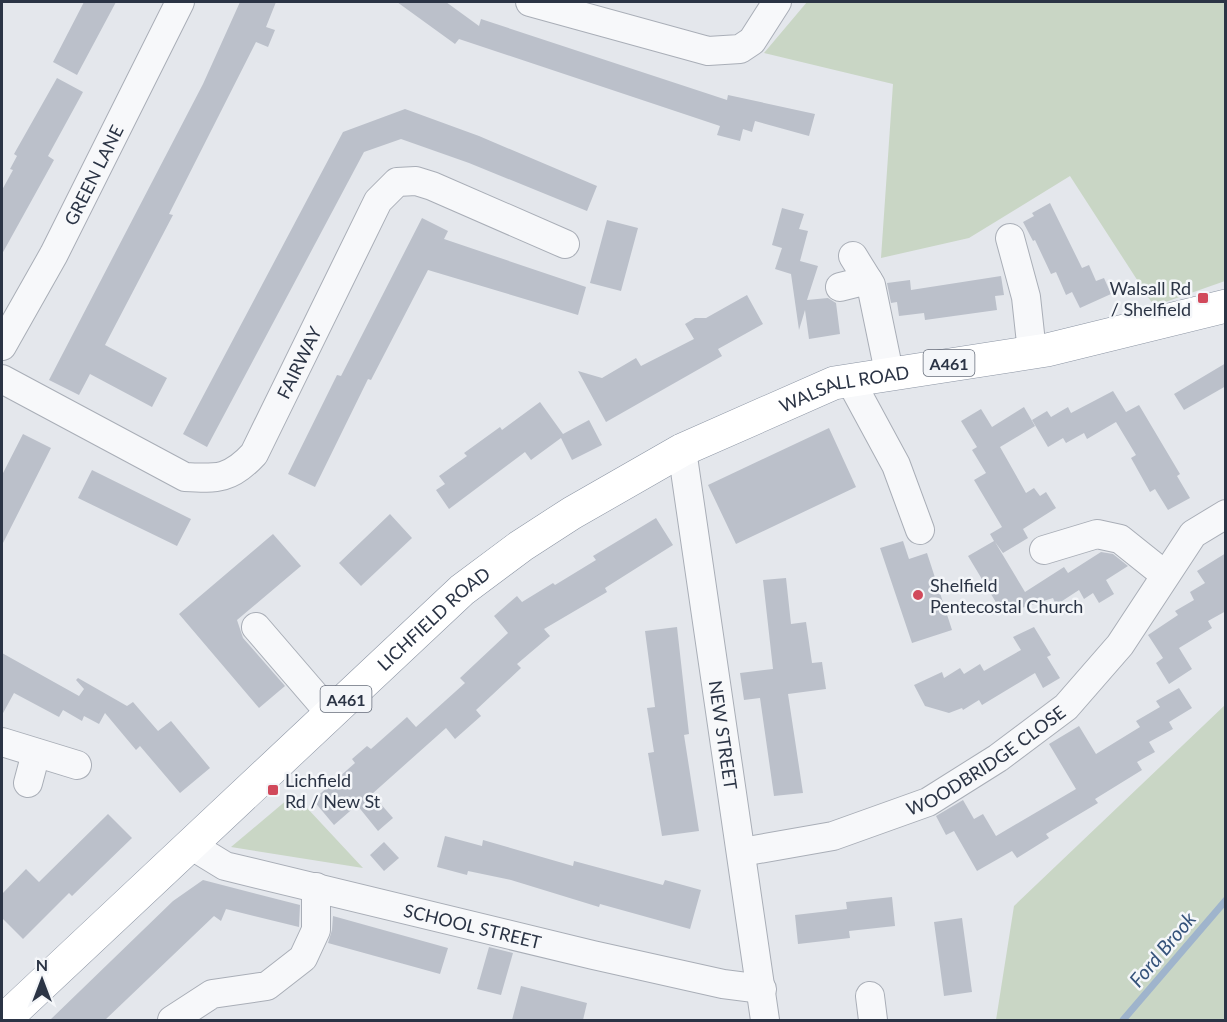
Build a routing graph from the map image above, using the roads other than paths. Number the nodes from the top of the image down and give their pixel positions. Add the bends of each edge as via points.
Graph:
1 (180, 2) edge
2 (530, 2) edge
3 (777, 2) edge
4 (1010, 238) dead end
5 (565, 244) dead end
6 (853, 256) dead end
7 (868, 280) junction
8 (840, 287) dead end
9 (1226, 306) edge
10 (2, 346) edge
11 (1032, 352) junction
12 (889, 372) junction
13 (2, 380) edge
14 (850, 380) junction
15 (682, 450) junction
16 (1226, 514) edge
17 (920, 530) dead end
18 (1044, 550) dead end
19 (1165, 575) junction
20 (256, 627) dead end
21 (330, 713) junction
22 (2, 742) edge
23 (36, 753) junction
24 (77, 765) dead end
25 (28, 783) dead end
26 (189, 844) junction
27 (742, 852) junction
28 (316, 887) junction
29 (762, 989) junction
30 (4, 1020) edge
31 (172, 1020) edge
32 (765, 1020) edge

1 - 10 street, GREEN LANE via 54,254
2 - 3 street via 708,51 740,49 752,41
4 - 11 street via 1026,297
5 - 13 street, FAIRWAY via 432,186 416,181 398,182 378,201 254,454 240,470 217,479 185,477
6 - 7 street
7 - 8 street
7 - 12 street
9 - 11 highway, WALSALL ROAD / A461
11 - 12 highway, WALSALL ROAD / A461
12 - 14 highway, WALSALL ROAD / A461
14 - 15 highway, WALSALL ROAD / A461 via 834,383
14 - 17 street via 896,465
15 - 21 highway, LICHFIELD ROAD / A461 via 572,513 462,590
15 - 27 street, NEW STREET
16 - 19 street, WOODBRIDGE CLOSE via 1193,534
18 - 19 street via 1097,534 1120,539
19 - 27 street, WOODBRIDGE CLOSE via 1120,645 1066,707 998,758 928,802 833,836
20 - 21 street
21 - 26 highway, LICHFIELD ROAD / A461
22 - 23 street
23 - 24 street
23 - 25 street
26 - 28 street, SCHOOL STREET via 225,866
26 - 30 highway, LICHFIELD ROAD / A461
27 - 29 street, NEW STREET
28 - 29 street, SCHOOL STREET via 593,955
28 - 31 street via 316,930 303,958 267,986 212,994
29 - 32 street, NEW STREET

